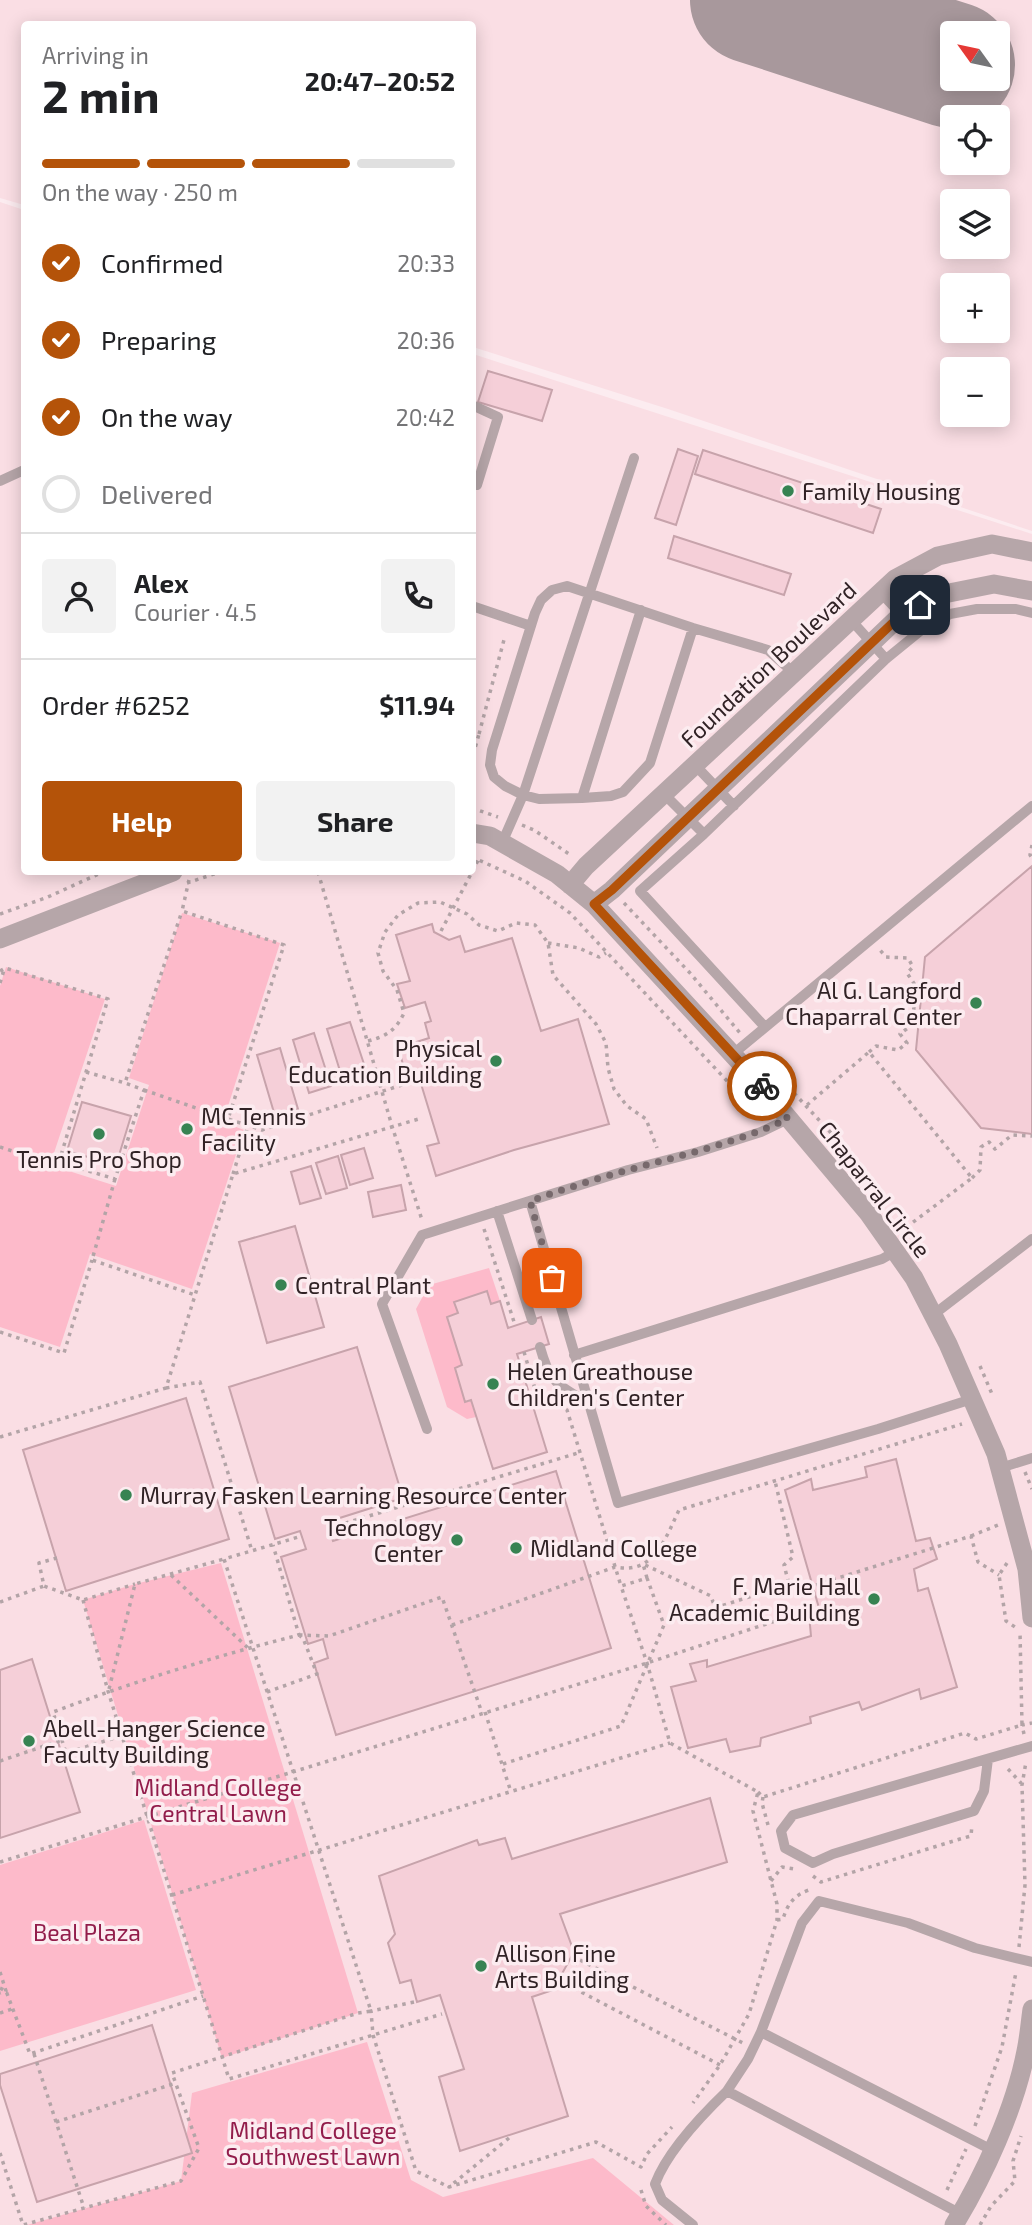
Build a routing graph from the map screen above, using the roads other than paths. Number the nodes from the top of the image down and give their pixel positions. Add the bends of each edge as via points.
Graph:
1 (476, 407) edge
2 (634, 458) dead end
3 (21, 471) edge
4 (0, 481) edge
5 (477, 485) dead end
6 (1032, 552) edge
7 (1032, 591) edge
8 (591, 593) junction
9 (881, 593) junction
10 (476, 607) edge
11 (641, 610) junction
12 (1032, 613) edge
13 (901, 615) junction
14 (851, 620) junction
15 (531, 626) junction
16 (693, 628) junction
17 (918, 632) junction
18 (872, 643) junction
19 (886, 659) junction
20 (794, 673) junction
21 (695, 765) junction
22 (718, 789) junction
23 (664, 794) junction
24 (523, 795) junction
25 (582, 798) junction
26 (734, 806) junction
27 (1032, 806) edge
28 (688, 818) junction
29 (476, 834) edge
30 (704, 834) junction
31 (502, 843) junction
32 (165, 875) edge
33 (570, 885) junction
34 (594, 904) junction
35 (0, 939) edge
36 (765, 1027) junction
37 (733, 1054) junction
38 (780, 1123) junction
39 (530, 1201) junction
40 (498, 1211) junction
41 (1032, 1239) edge
42 (895, 1251) junction
43 (933, 1315) junction
44 (532, 1320) dead end
45 (540, 1347) dead end
46 (574, 1355) junction
47 (965, 1401) junction
48 (587, 1402) junction
49 (427, 1429) dead end
50 (1032, 1458) edge
51 (1000, 1468) junction
52 (1032, 1618) edge
53 (1032, 1746) edge
54 (988, 1759) junction
55 (1032, 1962) edge
56 (1032, 2009) edge
57 (761, 2032) junction
58 (727, 2091) junction
59 (992, 2150) junction
60 (957, 2220) edge
61 (693, 2225) edge

1 - 5 lane via 498,417
2 - 8 lane
3 - 4 lane
6 - 9 street, Foundation Boulevard via 992,544 937,556 895,579
7 - 13 street via 994,584 939,595
8 - 11 lane
8 - 15 lane via 567,586 552,590 541,600
8 - 24 lane
9 - 13 lane
9 - 14 street, Foundation Boulevard
10 - 15 lane
11 - 16 lane
11 - 25 lane
12 - 17 lane via 977,608 950,614
13 - 17 lane
13 - 18 street
14 - 18 lane
14 - 20 street, Foundation Boulevard
15 - 24 lane via 490,765 494,777
16 - 20 lane via 768,650
16 - 25 lane via 645,771 623,792
17 - 19 lane
18 - 19 lane
18 - 22 street
19 - 26 lane
20 - 21 street, Foundation Boulevard
21 - 22 lane
21 - 23 street, Foundation Boulevard
22 - 26 lane
22 - 28 street
23 - 28 lane
23 - 33 street, Foundation Boulevard
24 - 25 lane
24 - 31 lane
26 - 30 lane
27 - 36 lane
28 - 30 lane
28 - 34 street
29 - 31 street, Chaparral Circle
30 - 36 lane via 640,891
31 - 33 street, Chaparral Circle
32 - 35 street
33 - 34 street, Chaparral Circle
34 - 37 street, Chaparral Circle
36 - 37 lane
37 - 38 street, Chaparral Circle
38 - 39 lane via 687,1156
38 - 42 street, Chaparral Circle via 869,1214
39 - 40 lane
39 - 46 lane
40 - 44 lane
40 - 49 lane via 422,1235 382,1304
41 - 43 lane
42 - 43 street, Chaparral Circle
42 - 46 lane
43 - 47 street, Chaparral Circle
45 - 48 lane via 557,1385
46 - 48 lane
47 - 48 lane via 618,1503
47 - 51 street, Chaparral Circle
50 - 51 lane
51 - 52 street, Chaparral Circle via 1027,1569
53 - 54 lane
54 - 54 lane via 793,1815 781,1831 785,1849 813,1863 974,1811 984,1791
55 - 57 lane via 819,1901 802,1923
56 - 59 street via 1015,2093
57 - 58 lane
57 - 59 lane
58 - 60 lane via 942,2204
58 - 61 lane via 661,2169 655,2184 662,2200
59 - 60 street

